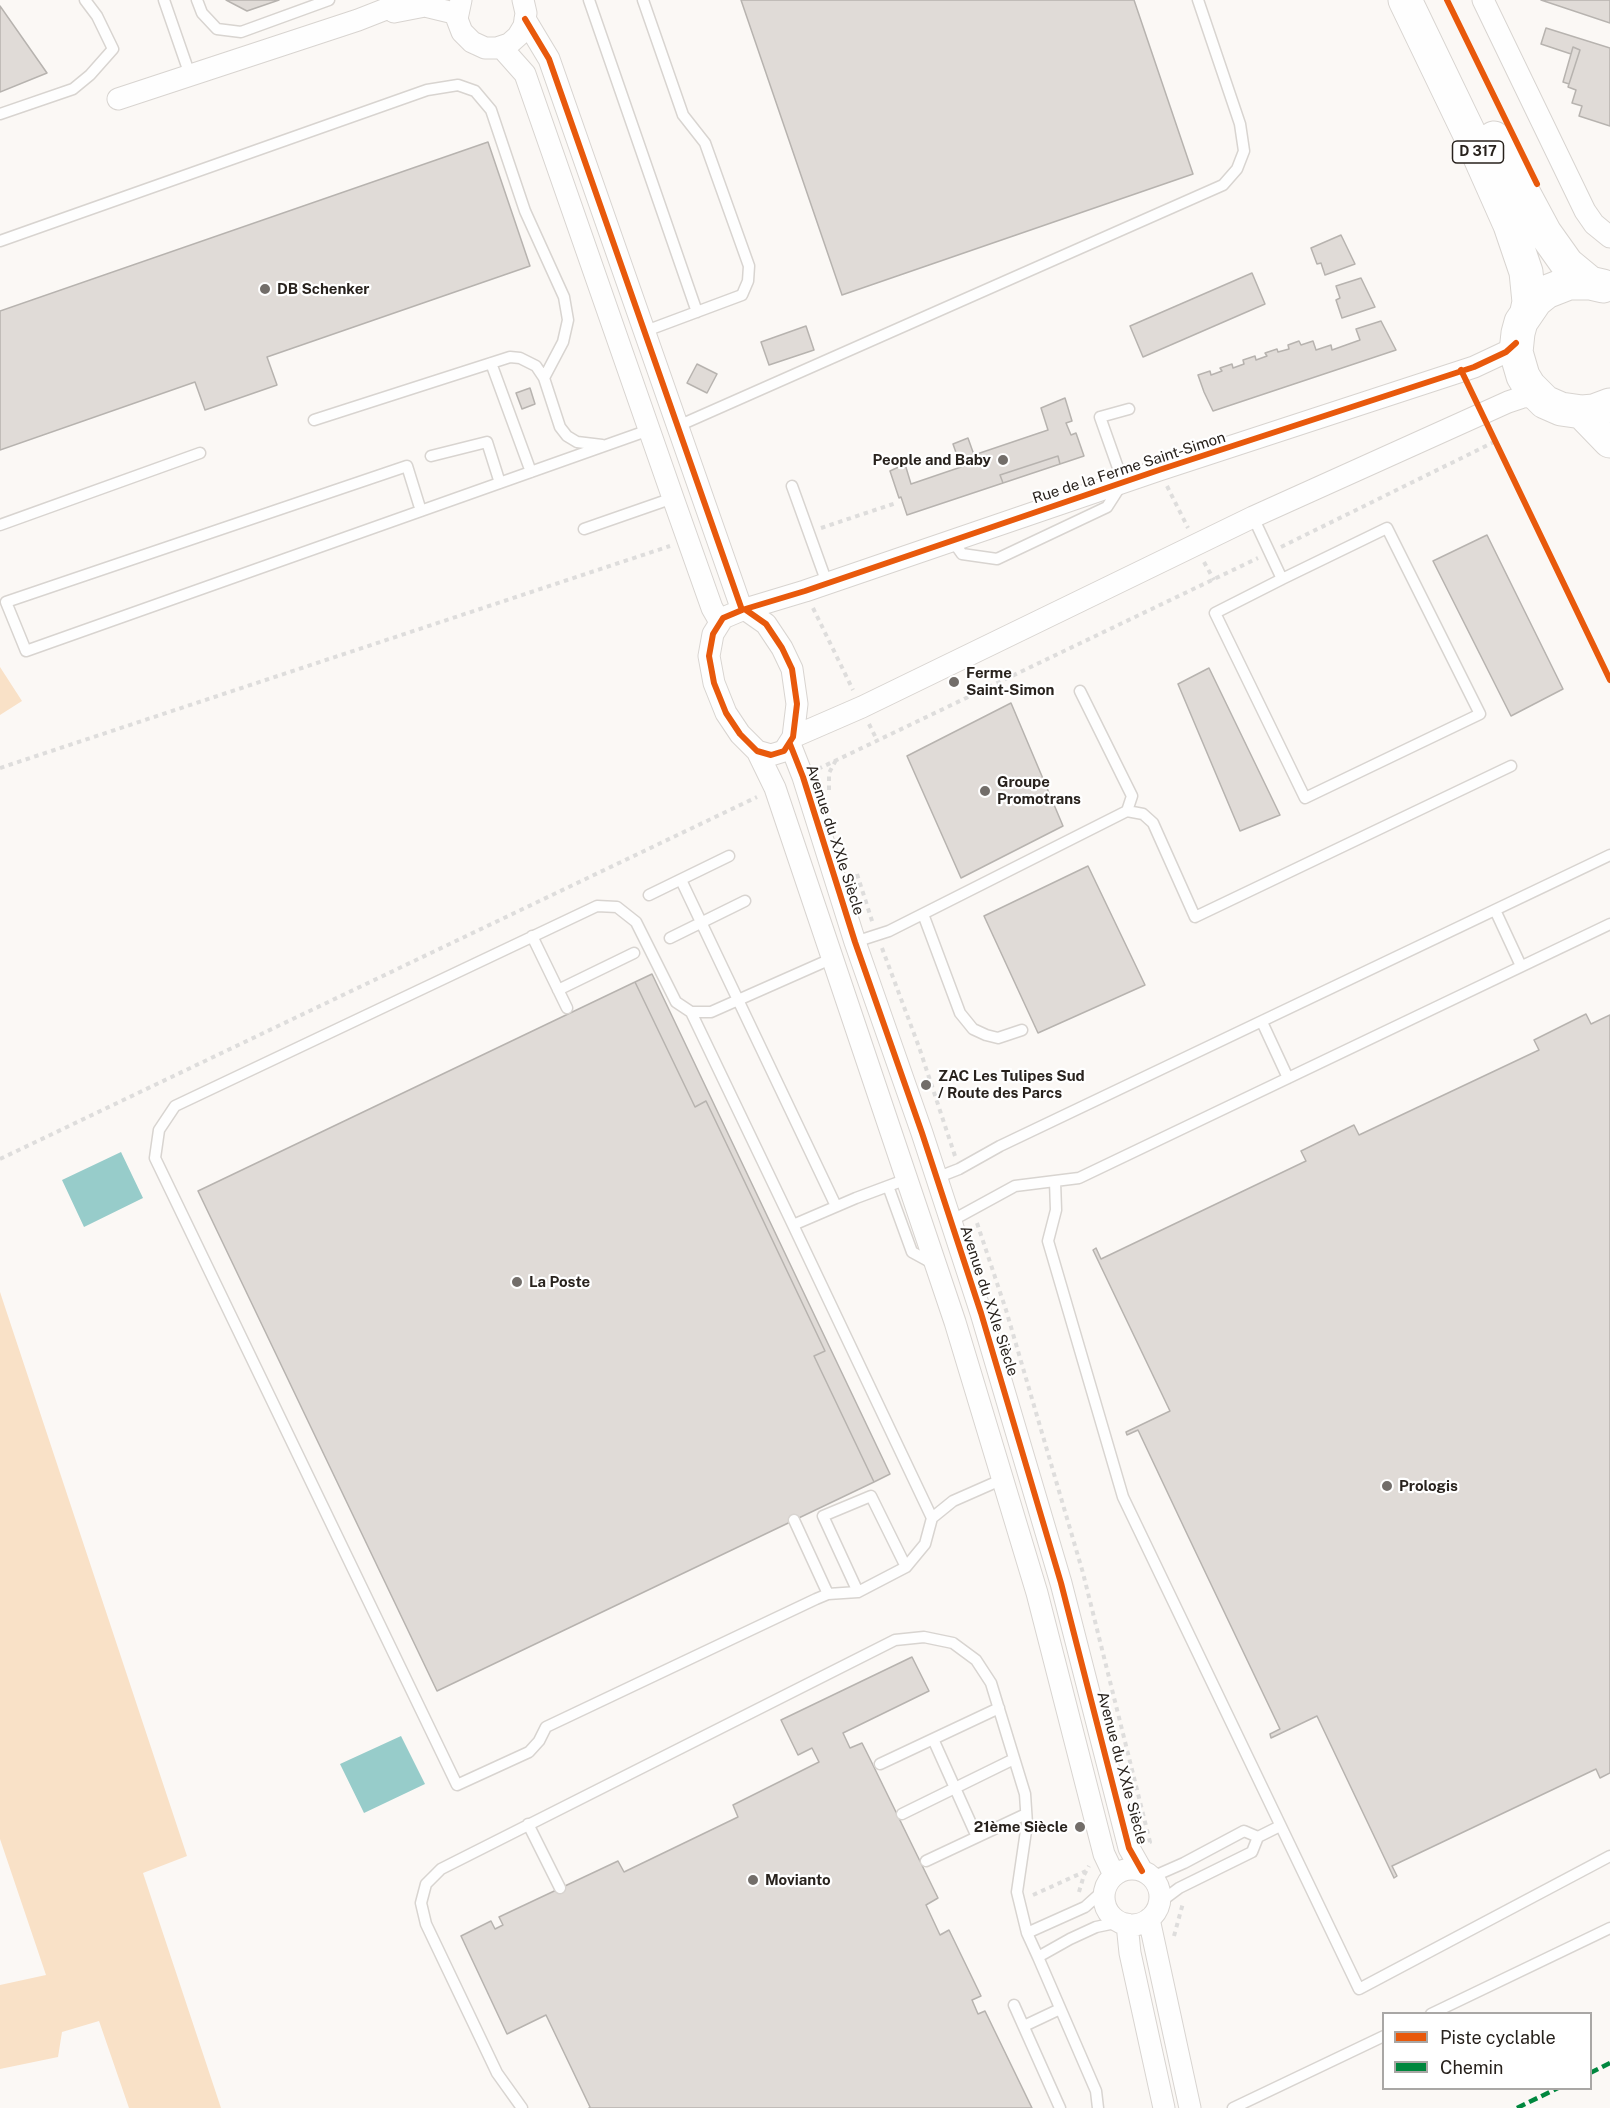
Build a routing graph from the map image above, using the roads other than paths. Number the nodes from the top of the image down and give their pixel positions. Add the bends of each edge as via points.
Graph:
1 (85, 0) edge
2 (164, 0) edge
3 (197, 0) edge
4 (329, 0) edge
5 (409, 0) edge
6 (589, 0) edge
7 (643, 0) edge
8 (1198, 0) edge
9 (1405, 0) edge
10 (1427, 0) edge
11 (1483, 0) edge
12 (460, 7) edge
13 (524, 10) edge
14 (358, 20) junction
15 (501, 47) junction
16 (190, 75) junction
17 (118, 99) dead end
18 (0, 114) edge
19 (1610, 237) edge
20 (0, 241) edge
21 (1600, 286) edge
22 (1527, 311) junction
23 (697, 312) junction
24 (643, 332) junction
25 (1516, 343) junction
26 (491, 363) junction
27 (544, 378) junction
28 (1538, 396) junction
29 (1129, 409) dead end
30 (1596, 409) edge
31 (314, 420) dead end
32 (678, 426) junction
33 (649, 430) junction
34 (1610, 441) edge
35 (605, 446) junction
36 (200, 453) dead end
37 (431, 456) dead end
38 (531, 472) junction
39 (1123, 482) junction
40 (500, 483) junction
41 (792, 486) dead end
42 (673, 498) junction
43 (420, 511) junction
44 (1253, 517) junction
45 (0, 525) edge
46 (584, 529) dead end
47 (951, 540) junction
48 (1282, 579) junction
49 (827, 583) junction
50 (744, 610) junction
51 (720, 622) junction
52 (1080, 691) dead end
53 (792, 740) junction
54 (757, 751) junction
55 (1511, 766) dead end
56 (1127, 811) junction
57 (1610, 855) edge
58 (729, 856) dead end
59 (681, 880) junction
60 (649, 895) dead end
61 (745, 901) dead end
62 (1495, 910) junction
63 (922, 914) junction
64 (702, 922) junction
65 (1610, 924) edge
66 (532, 936) junction
67 (670, 938) dead end
68 (855, 942) junction
69 (634, 953) dead end
70 (834, 958) junction
71 (1521, 966) junction
72 (558, 990) junction
73 (737, 1000) junction
74 (567, 1008) dead end
75 (691, 1012) junction
76 (1262, 1022) junction
77 (1022, 1030) dead end
78 (1288, 1078) junction
79 (936, 1178) junction
80 (1054, 1181) junction
81 (898, 1183) junction
82 (836, 1206) junction
83 (951, 1221) junction
84 (793, 1225) junction
85 (1003, 1479) junction
86 (932, 1518) junction
87 (794, 1520) dead end
88 (906, 1567) junction
89 (858, 1592) junction
90 (828, 1594) junction
91 (999, 1708) junction
92 (933, 1739) junction
93 (1014, 1759) junction
94 (880, 1764) dead end
95 (955, 1788) junction
96 (902, 1814) dead end
97 (1026, 1814) junction
98 (528, 1824) junction
99 (1280, 1826) junction
100 (977, 1837) junction
101 (1258, 1838) junction
102 (1610, 1856) edge
103 (926, 1862) dead end
104 (1150, 1874) junction
105 (1110, 1882) junction
106 (560, 1888) dead end
107 (1154, 1911) junction
108 (1123, 1923) junction
109 (1610, 1928) edge
110 (1026, 1933) junction
111 (1038, 1957) junction
112 (1014, 2005) dead end
113 (1060, 2009) junction
114 (1433, 2012) edge
115 (1024, 2026) junction
116 (1382, 2036) edge
117 (522, 2108) edge
118 (1060, 2108) edge
119 (1098, 2108) edge
120 (1164, 2108) edge
121 (1190, 2108) edge
122 (1233, 2108) edge

1 - 18 lane via 113,49 73,89
2 - 16 lane
3 - 4 lane via 202,13 217,28 241,32
5 - 14 street
6 - 23 lane
7 - 23 lane via 683,115 705,143 749,266 742,295
8 - 32 lane via 1240,124 1244,151 1237,169 1223,185
9 - 22 main road, D 317 via 1510,225 1526,272
10 - 21 main road, D 317 via 1545,233 1567,264
11 - 19 street via 1585,211
12 - 14 street via 425,6
12 - 15 street via 457,18 462,32 472,42 485,48
13 - 15 street via 524,26 518,36
13 - 24 street via 549,59
14 - 16 street
15 - 33 street via 525,74
16 - 17 street
20 - 27 lane via 427,90 458,85 475,91 491,110 525,211 564,297 568,320 563,342
21 - 22 main road via 1579,282 1558,286
22 - 25 main road
23 - 24 lane
24 - 32 street
25 - 28 main road via 1523,376
25 - 39 street, Rue de la Ferme Saint-Simon via 1474,367
26 - 27 lane via 520,358 536,366
26 - 31 lane
26 - 38 lane
27 - 35 lane via 560,427 567,436 577,442
28 - 30 main road via 1561,409
28 - 44 street via 1523,397 1482,414
29 - 39 lane via 1100,417
30 - 34 main road
32 - 50 street
33 - 35 lane
33 - 42 street
35 - 38 lane
36 - 45 lane
37 - 40 lane via 488,442
38 - 40 lane
39 - 47 street, Rue de la Ferme Saint-Simon
39 - 47 lane via 1107,507 997,560 962,554
40 - 43 lane
41 - 49 lane
42 - 46 lane
42 - 51 street
43 - 43 lane via 26,651 6,602 407,466
44 - 48 lane
44 - 53 street
47 - 49 street, Rue de la Ferme Saint-Simon
48 - 48 lane via 1387,528 1480,714 1305,798 1215,613
49 - 50 street, Rue de la Ferme Saint-Simon
50 - 51 street, Rue de la Ferme Saint-Simon
50 - 53 street via 766,624 792,669 797,704
51 - 54 street via 709,656 714,683 726,713
52 - 56 lane via 1132,796
53 - 54 street via 784,751 771,755
53 - 68 street, Avenue du XXIe Siècle
54 - 70 street via 775,789
55 - 56 lane via 1195,917 1153,823 1143,814
56 - 63 lane
57 - 62 lane
58 - 59 lane
59 - 60 lane
59 - 64 lane
61 - 64 lane
62 - 71 lane
62 - 76 lane
63 - 68 lane
63 - 77 lane via 960,1013 973,1029 998,1038
64 - 67 lane
64 - 73 lane
65 - 71 lane
66 - 72 lane
66 - 75 lane via 597,906 618,907 636,922 676,1002
66 - 90 lane via 175,1106 159,1130 155,1158 457,1785 529,1752 546,1727
68 - 79 street, Avenue du XXIe Siècle
69 - 72 lane
70 - 73 lane
70 - 81 street
71 - 78 lane
72 - 74 lane
73 - 75 lane via 711,1012
73 - 82 lane
75 - 84 lane
76 - 78 lane
76 - 79 lane
78 - 80 lane via 1079,1179
79 - 83 street, Avenue du XXIe Siècle
80 - 83 lane via 1016,1186
80 - 99 lane via 1056,1210 1048,1241 1123,1497
81 - 82 lane
81 - 85 street via 937,1265
82 - 84 lane
83 - 104 street, Avenue du XXIe Siècle via 1062,1583 1129,1848
84 - 86 lane
85 - 86 lane via 953,1502
85 - 105 street
86 - 88 lane via 925,1544
87 - 90 lane
88 - 89 lane
88 - 89 lane via 871,1496 823,1516
89 - 90 lane
91 - 92 lane
91 - 93 lane
91 - 98 lane via 991,1683 976,1659 952,1643 924,1637 895,1640
92 - 94 lane
92 - 95 lane
93 - 95 lane
93 - 97 lane via 1025,1794
95 - 96 lane
95 - 100 lane
97 - 100 lane
97 - 110 lane via 1017,1892
98 - 106 lane
98 - 117 lane via 441,1869 426,1884 421,1903 426,1924 497,2073
99 - 101 lane
99 - 102 lane via 1359,1989
100 - 103 lane
101 - 104 lane via 1244,1831
101 - 107 lane via 1252,1851 1179,1888
104 - 105 street via 1128,1869
104 - 107 street via 1158,1888
105 - 108 street via 1105,1904
105 - 110 lane via 1085,1907
107 - 108 street via 1135,1925
107 - 121 street
108 - 111 lane via 1096,1927
108 - 120 street
109 - 114 lane
110 - 111 lane
111 - 113 lane
112 - 115 lane
113 - 115 lane
113 - 119 lane via 1096,2091
115 - 118 lane
116 - 122 lane

